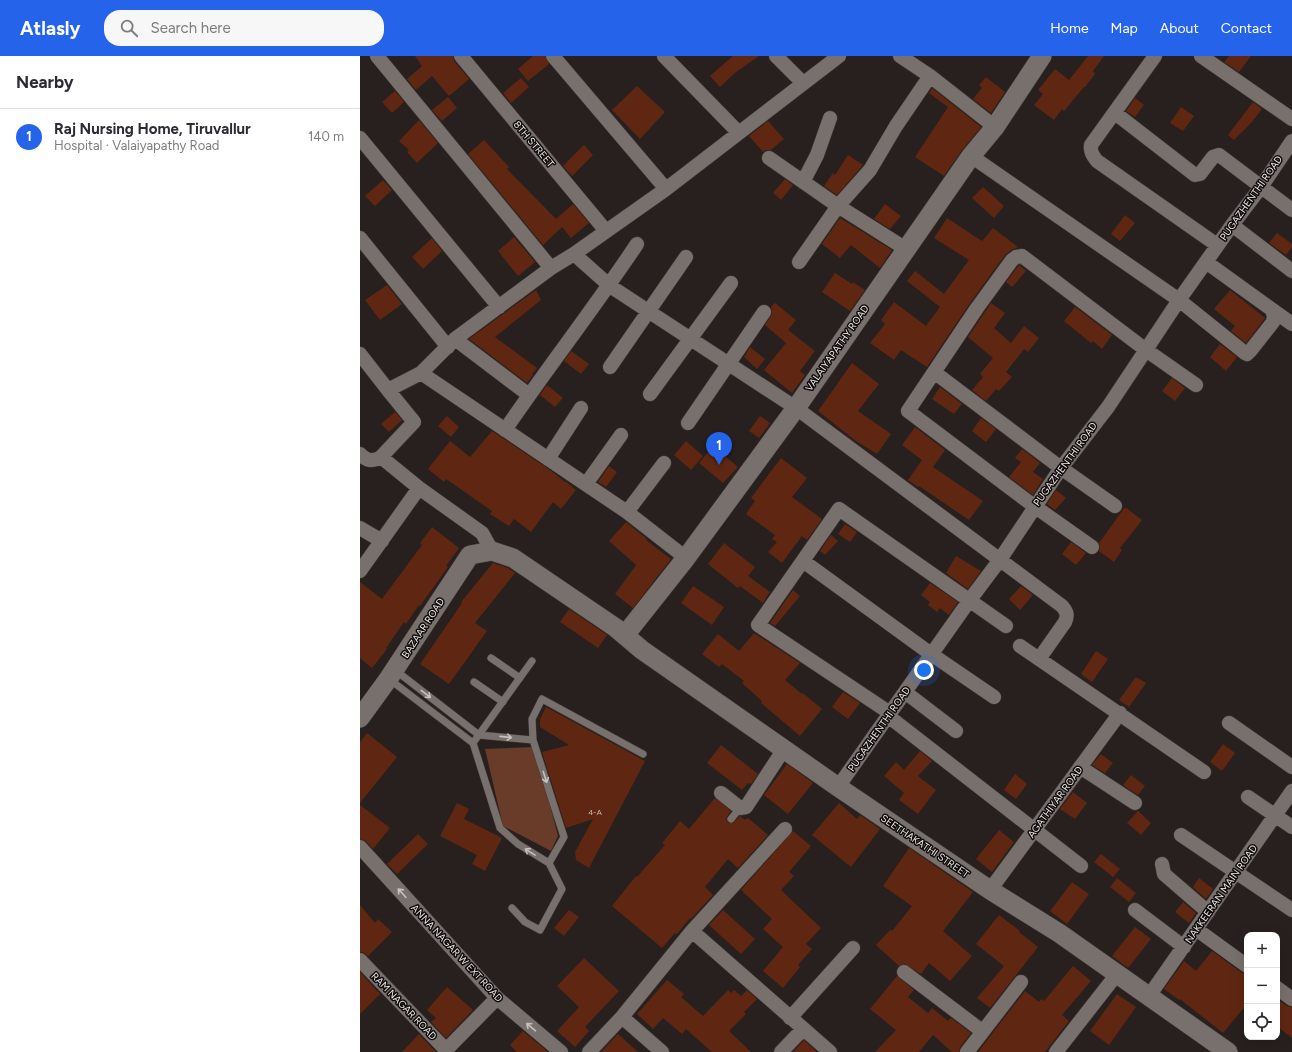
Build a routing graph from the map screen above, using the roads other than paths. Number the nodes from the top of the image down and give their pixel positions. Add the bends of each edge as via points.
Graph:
1 (377, 56) edge
2 (461, 56) edge
3 (553, 56) edge
4 (664, 56) edge
5 (776, 56) edge
6 (839, 56) edge
7 (900, 56) edge
8 (1041, 56) edge
9 (1155, 56) edge
10 (1201, 56) edge
11 (930, 76) junction
12 (803, 83) junction
13 (1115, 113) junction
14 (830, 118) dead end
15 (1292, 119) edge
16 (995, 127) junction
17 (739, 133) junction
18 (360, 138) edge
19 (1292, 141) edge
20 (971, 156) junction
21 (769, 158) dead end
22 (803, 182) junction
23 (1261, 187) junction
24 (666, 189) junction
25 (838, 206) junction
26 (1292, 210) edge
27 (1232, 225) junction
28 (606, 231) junction
29 (360, 238) edge
30 (638, 244) dead end
31 (1218, 245) junction
32 (906, 249) junction
33 (574, 254) junction
34 (686, 257) dead end
35 (799, 262) dead end
36 (1206, 262) junction
37 (550, 268) junction
38 (1292, 271) edge
39 (731, 283) dead end
40 (610, 286) junction
41 (1179, 300) junction
42 (499, 307) junction
43 (1272, 310) junction
44 (648, 311) junction
45 (764, 312) dead end
46 (1292, 324) edge
47 (690, 339) junction
48 (451, 343) junction
49 (1146, 350) junction
50 (360, 354) edge
51 (729, 364) junction
52 (610, 367) dead end
53 (421, 372) junction
54 (934, 372) junction
55 (1196, 385) dead end
56 (388, 390) junction
57 (650, 394) dead end
58 (528, 396) junction
59 (581, 408) dead end
60 (796, 408) junction
61 (688, 423) dead end
62 (505, 430) junction
63 (621, 435) dead end
64 (360, 454) edge
65 (381, 457) junction
66 (548, 459) junction
67 (664, 463) dead end
68 (1060, 468) junction
69 (586, 484) junction
70 (419, 488) junction
71 (1034, 506) junction
72 (1115, 506) dead end
73 (627, 512) junction
74 (360, 528) edge
75 (382, 541) junction
76 (1092, 547) dead end
77 (492, 551) junction
78 (686, 558) junction
79 (803, 561) junction
80 (999, 561) junction
81 (360, 570) edge
82 (969, 601) junction
83 (1006, 626) dead end
84 (625, 635) junction
85 (1020, 646) dead end
86 (931, 654) junction
87 (492, 658) dead end
88 (1039, 659) junction
89 (532, 661) dead end
90 (392, 674) junction
91 (520, 678) junction
92 (474, 682) dead end
93 (905, 692) junction
94 (994, 697) dead end
95 (503, 702) junction
96 (1120, 714) junction
97 (889, 715) junction
98 (360, 718) edge
99 (1229, 723) dead end
100 (956, 731) dead end
101 (479, 735) junction
102 (533, 740) junction
103 (473, 744) junction
104 (784, 749) junction
105 (643, 754) dead end
106 (1292, 766) edge
107 (1080, 768) junction
108 (1204, 772) dead end
109 (838, 787) junction
110 (1292, 791) edge
111 (721, 793) dead end
112 (1248, 797) dead end
113 (1135, 803) dead end
114 (740, 808) junction
115 (1275, 816) junction
116 (731, 819) dead end
117 (1292, 827) edge
118 (785, 829) dead end
119 (1035, 830) junction
120 (1181, 835) dead end
121 (360, 847) edge
122 (549, 863) junction
123 (1162, 864) dead end
124 (1081, 866) dead end
125 (1236, 872) junction
126 (990, 890) junction
127 (512, 908) dead end
128 (1135, 910) dead end
129 (1292, 910) edge
130 (1208, 912) junction
131 (1196, 929) junction
132 (692, 931) junction
133 (1184, 947) junction
134 (853, 948) dead end
135 (360, 960) edge
136 (1244, 964) edge
137 (904, 972) dead end
138 (1117, 974) junction
139 (1021, 982) dead end
140 (1280, 990) edge
141 (1149, 996) junction
142 (497, 998) junction
143 (1292, 999) edge
144 (622, 1017) junction
145 (790, 1018) junction
146 (803, 1029) junction
147 (982, 1031) junction
148 (447, 1051) edge
149 (561, 1052) edge
150 (589, 1052) edge
151 (662, 1052) edge
152 (781, 1052) edge
153 (830, 1052) edge
154 (967, 1052) edge
155 (1056, 1052) edge
156 (1228, 1052) edge

1 - 37 street
2 - 28 street, 8TH STREET
3 - 24 street
4 - 17 street
5 - 12 street
6 - 12 street
7 - 11 street
8 - 16 main road, VALAIYAPATHY ROAD
9 - 13 street
10 - 15 street
11 - 16 street
11 - 25 street via 870,170
12 - 17 street
13 - 23 street via 1195,175 1200,174 1213,157 1219,155
13 - 31 street via 1091,145 1092,155
14 - 22 street
16 - 20 main road, VALAIYAPATHY ROAD
17 - 24 street
18 - 42 street
19 - 23 street, PUGAZHENTHI ROAD
20 - 32 main road, VALAIYAPATHY ROAD
20 - 41 street
21 - 22 street
22 - 25 street
23 - 26 street
23 - 27 street, PUGAZHENTHI ROAD
24 - 28 street
25 - 32 street
25 - 35 street
27 - 31 street, PUGAZHENTHI ROAD
27 - 38 street
28 - 33 street
29 - 48 street
30 - 40 street
31 - 36 street, PUGAZHENTHI ROAD
32 - 60 main road, VALAIYAPATHY ROAD
33 - 37 street
33 - 40 street
34 - 44 street
36 - 41 street, PUGAZHENTHI ROAD
36 - 43 street
37 - 42 street
39 - 47 street
40 - 44 street
40 - 58 street
41 - 43 street via 1245,353 1249,353 1273,322
41 - 49 street, PUGAZHENTHI ROAD
42 - 48 street
43 - 46 street
44 - 47 street
44 - 52 street
45 - 51 street
47 - 51 street
47 - 57 street
48 - 53 street
48 - 58 street
49 - 54 street via 1022,256 1012,260
49 - 55 street
49 - 68 street, PUGAZHENTHI ROAD via 1108,407
50 - 56 street
51 - 60 street
51 - 61 street
53 - 56 street
53 - 62 street
54 - 68 street
54 - 71 street via 908,410
56 - 65 street via 414,422
58 - 62 street
59 - 66 street
60 - 78 main road, VALAIYAPATHY ROAD
60 - 80 street
62 - 66 street
63 - 69 street
64 - 65 street via 373,461
65 - 70 street
66 - 69 street
67 - 73 street
68 - 71 street, PUGAZHENTHI ROAD
68 - 72 street
69 - 73 street
70 - 75 street
70 - 77 street via 482,533
71 - 76 street
71 - 80 street, PUGAZHENTHI ROAD
73 - 78 street
74 - 75 street
75 - 81 street
77 - 84 main road, SEETHAKATHI STREET via 513,558
77 - 90 main road, BAZAAR ROAD via 470,555
78 - 84 main road, VALAIYAPATHY ROAD
79 - 82 street via 840,509
79 - 86 street
79 - 97 street via 758,625
80 - 82 street, PUGAZHENTHI ROAD
80 - 88 street via 1067,612 1065,622
82 - 83 street
82 - 86 street, PUGAZHENTHI ROAD
84 - 104 main road, SEETHAKATHI STREET via 642,650
85 - 88 street
86 - 93 street, PUGAZHENTHI ROAD
86 - 94 street
87 - 91 lane
88 - 96 street
89 - 91 lane
90 - 98 main road, BAZAAR ROAD
90 -> 101 lane
90 - 103 lane
91 - 95 lane
92 - 95 lane
93 - 97 street, PUGAZHENTHI ROAD
93 - 100 street
95 - 101 lane
96 - 107 street, AGATHIYAR ROAD
96 - 108 street
97 - 109 street, PUGAZHENTHI ROAD
97 - 119 street
99 - 106 street
101 -> 102 lane
101 - 103 lane
102 - 105 lane via 532,718 542,699
102 -> 122 lane via 564,837
122 -> 103 lane via 518,844 500,828
104 - 109 main road, SEETHAKATHI STREET
104 - 114 street via 746,806
107 - 113 street
107 - 119 street, AGATHIYAR ROAD
109 - 126 main road, SEETHAKATHI STREET
110 - 115 street, NAKKEERAN MAIN ROAD
111 - 114 street
112 - 115 street
114 - 116 lane
115 - 117 street
115 - 125 street, NAKKEERAN MAIN ROAD
118 - 132 street
119 - 124 street
119 - 126 street, AGATHIYAR ROAD
120 - 125 street
142 -> 121 street, ANNA NAGAR W EXT ROAD
122 - 127 lane via 562,889 540,930 525,922
123 - 130 street via 1164,874
125 - 129 street
125 - 130 street, NAKKEERAN MAIN ROAD
126 - 138 main road, SEETHAKATHI STREET via 1059,933
128 - 133 street
130 - 131 street, NAKKEERAN MAIN ROAD
131 - 133 street, NAKKEERAN MAIN ROAD
131 - 136 street
132 - 144 street
132 - 145 street
133 - 141 street, NAKKEERAN MAIN ROAD
134 - 145 street
135 - 148 street, RAM NAGAR ROAD
137 - 147 street
138 - 141 main road, SEETHAKATHI STREET
138 - 155 street
139 - 147 street
140 - 143 street
141 - 156 main road, SEETHAKATHI STREET
142 - 148 street
149 -> 142 street, ANNA NAGAR W EXT ROAD
144 - 150 street
144 - 151 street
145 - 146 street
146 - 152 street
146 - 153 street
147 - 154 street

